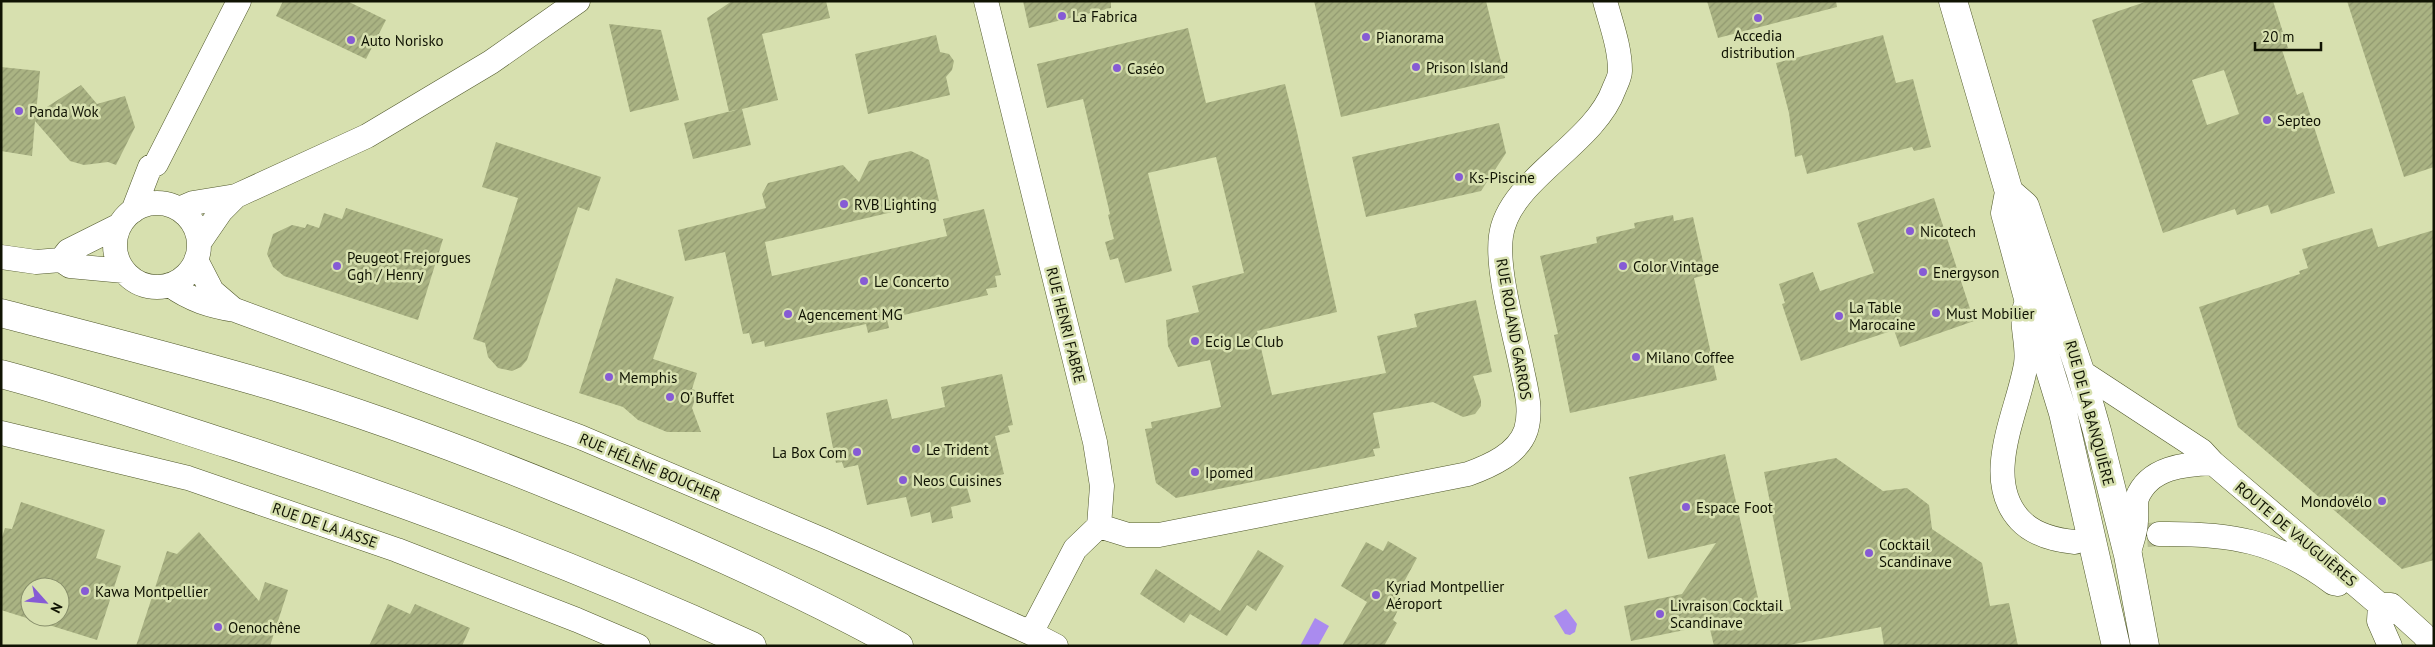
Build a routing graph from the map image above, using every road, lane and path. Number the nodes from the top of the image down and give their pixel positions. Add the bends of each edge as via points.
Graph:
1 (239, 1) edge
2 (578, 1) edge
3 (986, 1) edge
4 (1605, 1) edge
5 (1953, 1) edge
6 (156, 164) junction
7 (2009, 192) junction
8 (236, 196) junction
9 (173, 207) junction
10 (127, 218) junction
11 (198, 252) junction
12 (1, 257) edge
13 (61, 260) junction
14 (124, 271) junction
15 (170, 285) junction
16 (2029, 302) junction
17 (235, 310) junction
18 (1, 313) edge
19 (2080, 371) junction
20 (1, 374) edge
21 (1, 433) edge
22 (2182, 438) junction
23 (2213, 463) junction
24 (2170, 468) junction
25 (1099, 526) junction
26 (2159, 534) tunnel mouth
27 (2075, 542) tunnel mouth
28 (2128, 554) junction
29 (2356, 585) junction
30 (2380, 605) junction
31 (1031, 633) junction
32 (638, 646) edge
33 (752, 646) edge
34 (899, 646) edge
35 (1056, 646) edge
36 (2116, 646) edge
37 (2145, 646) edge
38 (2390, 646) edge
39 (2433, 646) edge

1 - 6 street
2 - 8 street via 491,62 367,136
3 - 25 street, RUE HENRI FABRE via 1095,442 1102,486
4 - 25 street, RUE ROLAND GARROS via 1618,49 1620,74 1610,102 1585,132 1514,202 1504,220 1500,259 1528,402 1526,430 1511,451 1491,466 1468,474 1159,535 1128,535
5 - 7 main road, RUE DE LA BANQUIÈRE
6 - 9 street
6 - 10 street via 150,167
7 - 16 main road, RUE DE LA BANQUIÈRE via 2005,213
7 - 19 main road, RUE DE LA BANQUIÈRE via 2026,206
8 - 9 street
8 - 11 street via 221,211
9 - 10 street via 155,203
9 - 11 street via 189,218 196,230
10 - 13 street via 68,251
10 - 14 street via 115,249
11 - 15 street via 190,271
11 - 17 street, RUE HÉLÈNE BOUCHER via 212,291
12 - 13 street via 36,262
13 - 14 street via 70,266
14 - 15 street via 145,286
15 - 17 street, RUE HÉLÈNE BOUCHER via 197,300
16 - 27 street via 2024,308 2026,364 2005,446 2002,484 2008,506 2025,525 2051,538
16 - 36 main road, RUE DE LA BANQUIÈRE via 2062,413
17 - 31 street, RUE HÉLÈNE BOUCHER via 580,437
18 - 34 main road via 258,382 412,431 681,538
19 - 22 street, ROUTE DE VAUGUIÈRES
19 - 28 main road, RUE DE LA BANQUIÈRE
20 - 33 main road via 185,430 430,514
21 - 32 street, RUE DE LA JASSE via 188,478 397,550
22 - 23 street, ROUTE DE VAUGUIÈRES
22 - 24 street
23 - 24 street
23 - 29 street, ROUTE DE VAUGUIÈRES
24 - 28 street via 2144,486 2136,499 2136,523
25 - 31 street via 1075,549
26 - 29 street via 2217,535 2252,542 2280,550 2333,583
28 - 37 main road, RUE DE LA BANQUIÈRE
29 - 30 street, ROUTE DE VAUGUIÈRES
30 - 38 street via 2378,621
30 - 39 street, ROUTE DE VAUGUIÈRES via 2391,605
31 - 35 street, RUE HÉLÈNE BOUCHER

